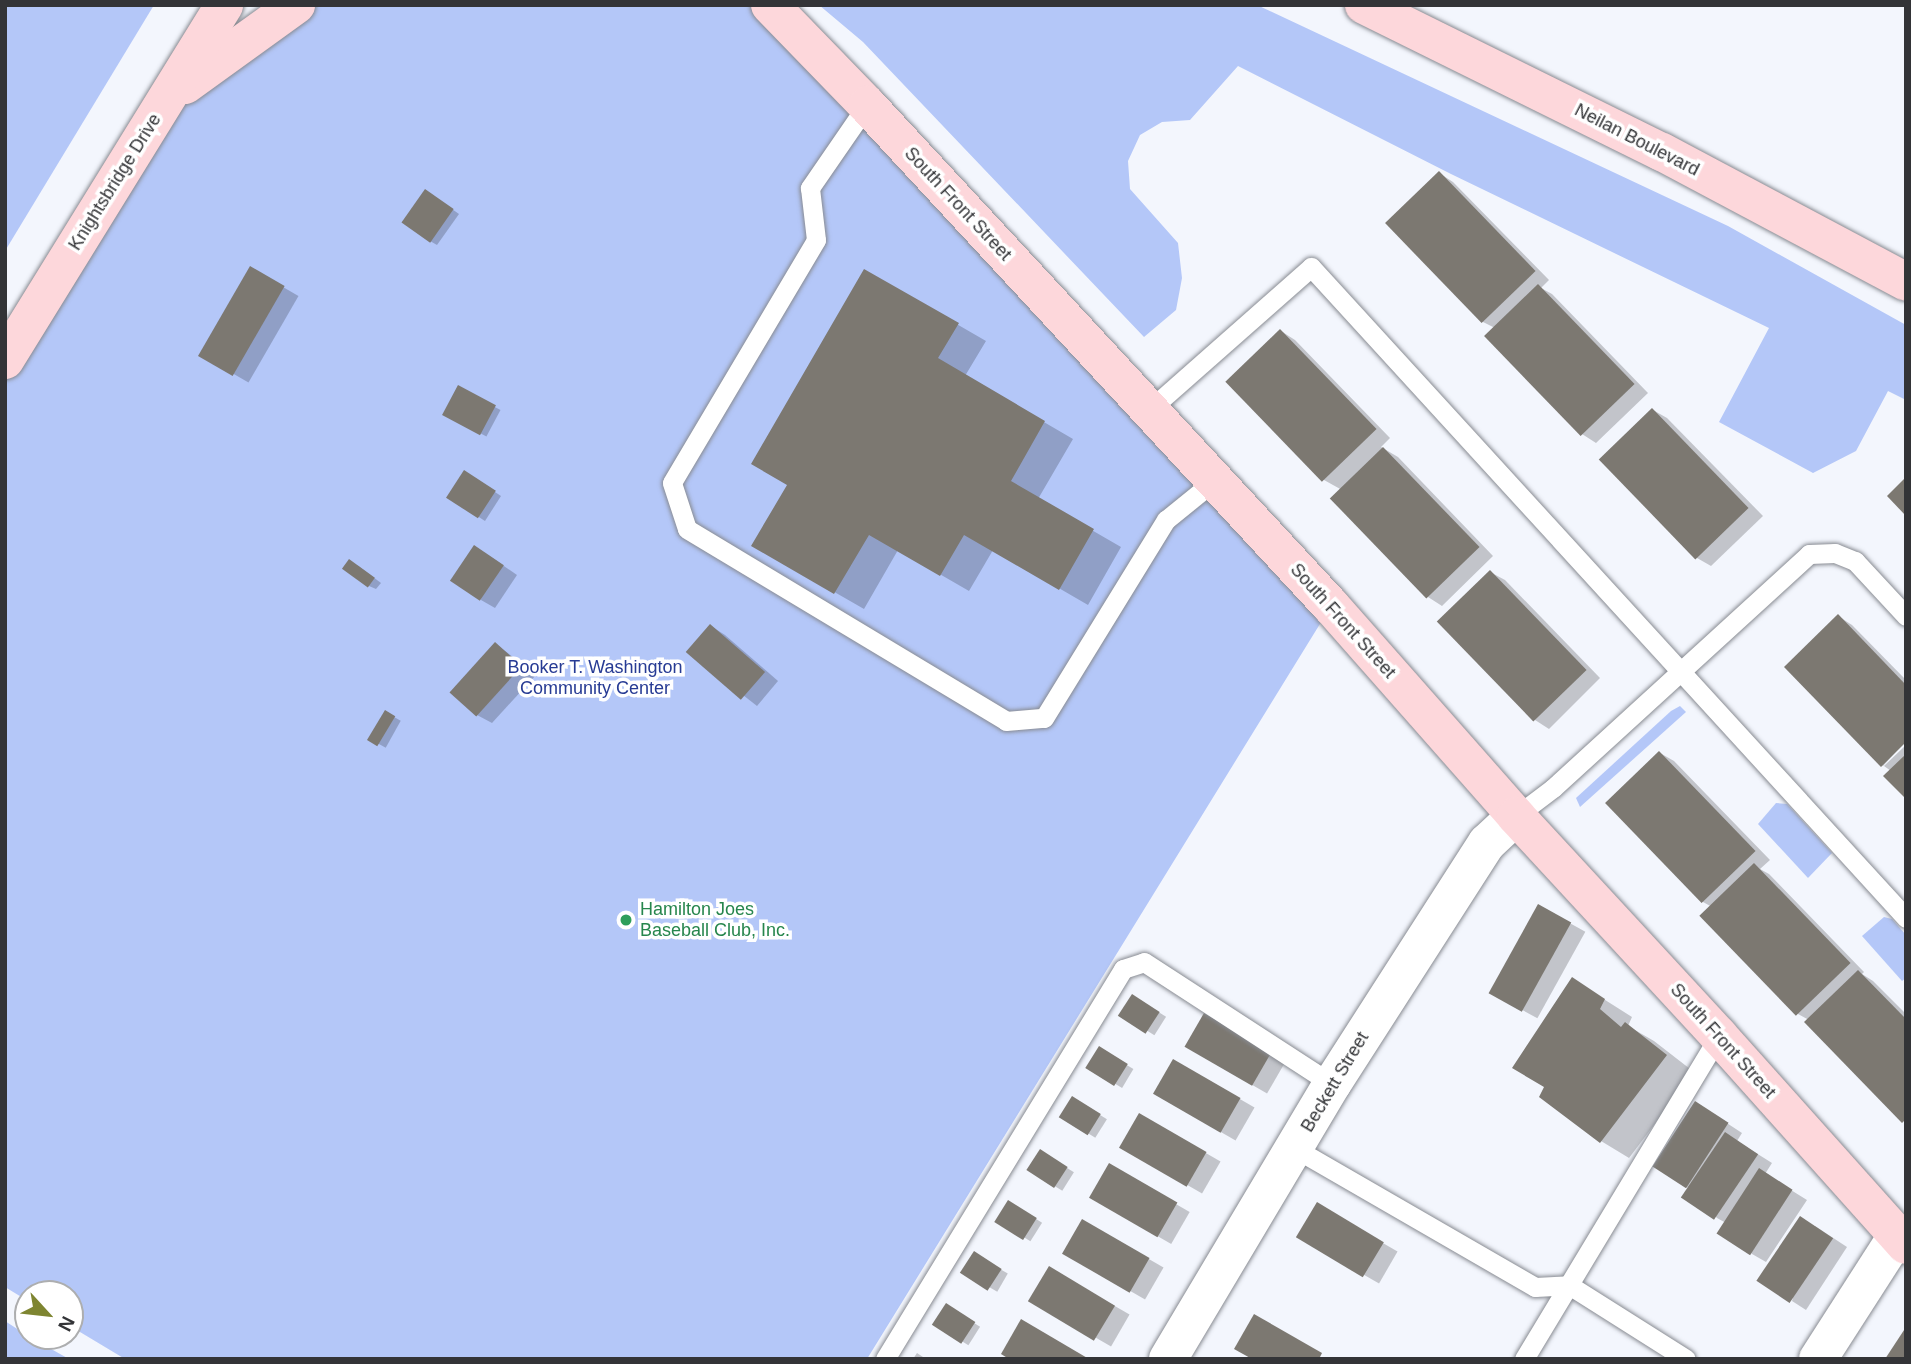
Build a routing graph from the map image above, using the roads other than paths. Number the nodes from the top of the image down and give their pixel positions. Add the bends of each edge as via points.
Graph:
1 (224, 5) edge
2 (296, 5) edge
3 (770, 5) edge
4 (1364, 5) edge
5 (166, 99) junction
6 (867, 105) junction
7 (1906, 282) edge
8 (5, 360) edge
9 (1149, 410) junction
10 (1214, 481) junction
11 (1906, 616) edge
12 (1680, 673) junction
13 (1516, 816) junction
14 (1906, 918) edge
15 (1719, 1036) junction
16 (1332, 1084) junction
17 (1296, 1149) junction
18 (1903, 1236) edge
19 (1569, 1285) junction
20 (885, 1359) edge
21 (1168, 1359) edge
22 (1524, 1359) edge
23 (1686, 1359) edge
24 (1818, 1359) edge

1 - 5 street, Knightsbridge Drive
2 - 5 street
3 - 6 street, South Front Street
4 - 7 street, Neilan Boulevard via 1662,152
5 - 8 street, Knightsbridge Drive
6 - 9 street, South Front Street
6 - 10 lane via 810,188 816,240 673,483 687,529 1006,721 1044,718 1166,520
9 - 10 street, South Front Street
9 - 12 lane via 1311,267
10 - 13 street, South Front Street
11 - 12 lane via 1855,561 1835,552 1809,554
12 - 13 lane
12 - 14 lane
13 - 15 street, South Front Street
13 - 16 street, Beckett Street via 1488,842
15 - 18 street, South Front Street
15 - 19 lane
16 - 17 street, Beckett Street
16 - 20 lane via 1144,962 1123,968
17 - 19 lane via 1535,1287
17 - 21 street, Beckett Street
18 - 24 street
19 - 22 lane
19 - 23 lane

